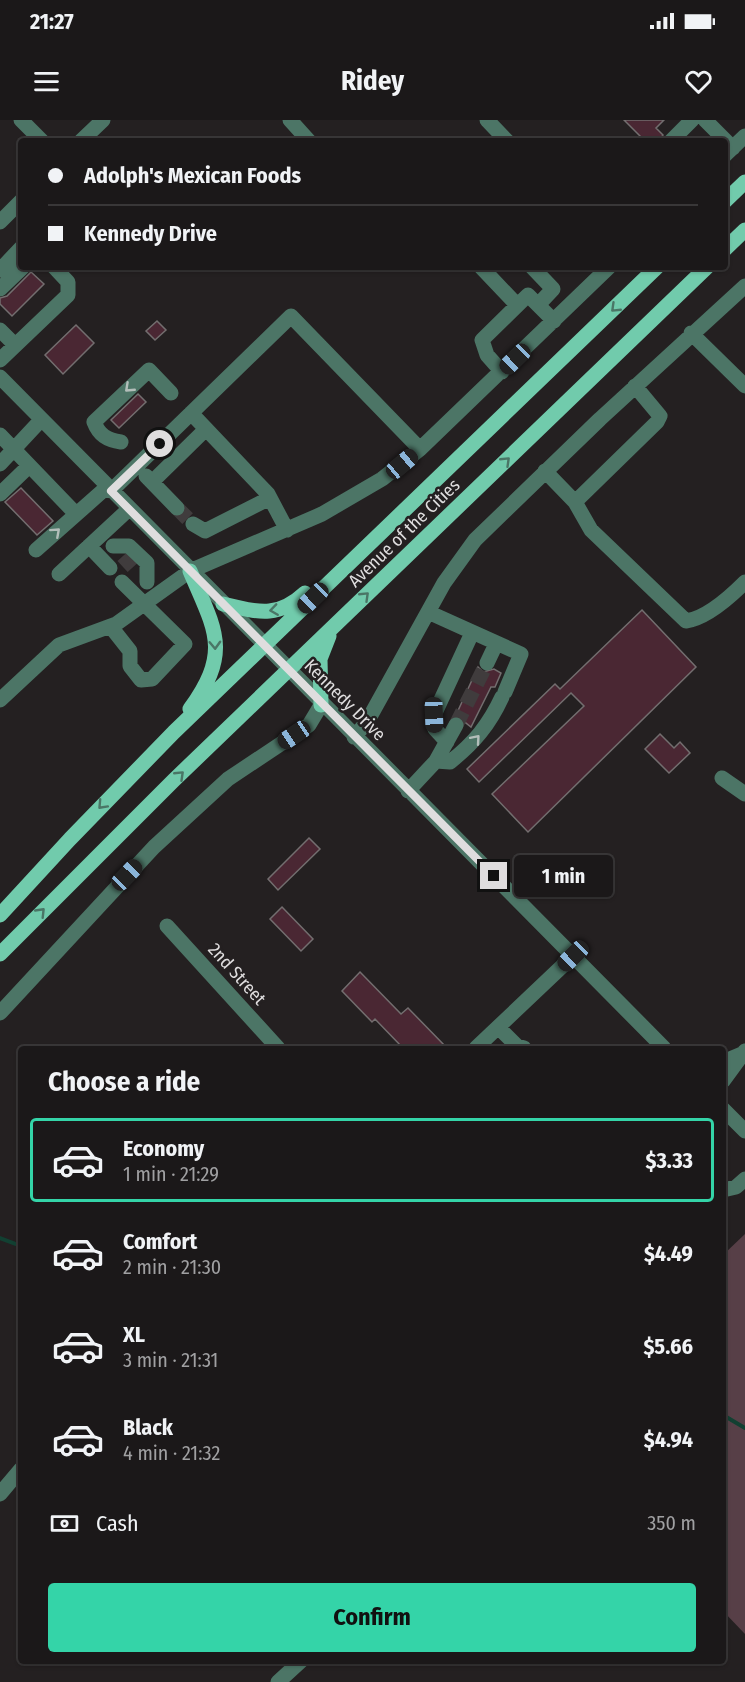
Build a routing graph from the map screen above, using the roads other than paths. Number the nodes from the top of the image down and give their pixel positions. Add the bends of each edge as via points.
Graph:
1 (21, 120) edge
2 (102, 120) edge
3 (290, 120) edge
4 (487, 120) edge
5 (692, 120) edge
6 (705, 120) edge
7 (745, 136) edge
8 (39, 138) edge
9 (84, 138) edge
10 (306, 138) edge
11 (504, 138) edge
12 (674, 138) edge
13 (718, 138) edge
14 (729, 152) edge
15 (745, 182) edge
16 (728, 198) edge
17 (18, 204) edge
18 (0, 222) edge
19 (745, 230) edge
20 (728, 246) edge
21 (18, 251) edge
22 (0, 270) edge
23 (19, 270) edge
24 (49, 270) edge
25 (57, 270) edge
26 (484, 270) edge
27 (535, 270) edge
28 (606, 270) edge
29 (654, 270) edge
30 (704, 270) edge
31 (68, 282) junction
32 (745, 286) edge
33 (0, 289) edge
34 (517, 305) junction
35 (538, 305) junction
36 (554, 321) junction
37 (0, 330) edge
38 (691, 333) junction
39 (15, 345) junction
40 (0, 360) edge
41 (502, 372) junction
42 (0, 377) edge
43 (635, 386) junction
44 (745, 386) edge
45 (171, 393) dead end
46 (191, 413) junction
47 (41, 420) junction
48 (206, 429) junction
49 (0, 435) edge
50 (478, 439) junction
51 (121, 442) dead end
52 (14, 449) junction
53 (420, 449) junction
54 (0, 464) edge
55 (29, 466) junction
56 (136, 466) junction
57 (545, 471) junction
58 (152, 482) junction
59 (109, 489) junction
60 (0, 494) edge
61 (270, 498) junction
62 (575, 502) junction
63 (177, 508) tunnel mouth
64 (129, 509) junction
65 (76, 514) junction
66 (197, 527) dead end
67 (287, 530) junction
68 (101, 534) junction
69 (89, 546) junction
70 (36, 550) dead end
71 (110, 568) tunnel mouth
72 (135, 569) tunnel mouth
73 (190, 571) junction
74 (59, 574) dead end
75 (122, 582) tunnel mouth
76 (745, 582) edge
77 (152, 587) junction
78 (143, 604) junction
79 (223, 604) junction
80 (428, 612) junction
81 (336, 624) junction
82 (111, 627) junction
83 (472, 633) junction
84 (496, 644) junction
85 (263, 646) junction
86 (487, 663) tunnel mouth
87 (288, 671) junction
88 (0, 700) edge
89 (321, 705) junction
90 (456, 724) tunnel mouth
91 (354, 737) junction
92 (447, 742) junction
93 (159, 748) junction
94 (436, 761) junction
95 (722, 778) dead end
96 (408, 791) junction
97 (745, 794) edge
98 (53, 856) junction
99 (0, 904) edge
100 (0, 915) edge
101 (167, 926) dead end
102 (0, 954) edge
103 (573, 956) junction
104 (0, 1013) edge
105 (498, 1028) junction
106 (276, 1046) edge
107 (478, 1046) edge
108 (517, 1046) edge
109 (662, 1046) edge
110 (743, 1052) edge
111 (726, 1060) edge
112 (726, 1077) edge
113 (726, 1112) edge
114 (744, 1128) edge
115 (745, 1179) edge
116 (726, 1189) edge
117 (18, 1473) edge
118 (0, 1494) edge
119 (298, 1664) edge
120 (278, 1682) edge

1 - 8 street
2 - 9 street
3 - 10 street
4 - 11 street
5 - 12 street
6 - 13 street
7 - 14 street
15 - 16 main road
17 - 18 street
19 - 20 main road
21 - 22 street
23 - 33 street
24 - 31 street
25 - 31 street
26 - 34 street
27 - 35 street via 553,289
28 - 36 street
29 -> 50 main road, Avenue of the Cities
81 -> 30 main road, Avenue of the Cities
31 - 39 street via 68,295
32 - 38 street
34 - 35 street via 528,295
34 - 41 street via 482,340 487,355
35 - 36 street
36 - 41 street
37 - 39 street
38 - 43 street
38 - 44 street
39 - 40 street
41 - 53 street
42 - 47 street, Kennedy Drive
43 - 57 street
43 - 62 street via 660,416 657,422
45 -> 51 street via 149,370 94,422 98,432
46 - 48 street
46 - 53 street via 291,316
46 - 56 street
47 - 52 street
47 - 59 street, Kennedy Drive
48 - 58 street
48 - 61 street
49 - 52 street
50 -> 79 main road via 404,500 289,606 268,612
50 - 85 main road, Avenue of the Cities
52 - 54 street
52 - 55 street
53 - 67 street via 363,492
55 - 60 street
55 - 65 street
56 - 58 street
56 - 59 street
57 - 62 street
57 - 80 street via 475,540
58 - 63 street
59 - 64 street, Kennedy Drive
59 - 65 street
61 - 66 street
61 - 67 street
62 - 76 street via 591,530 686,621 728,599
64 - 68 street
64 - 73 street, Kennedy Drive
70 -> 65 street
67 - 73 street
68 - 69 street
68 - 77 street via 118,551 129,546 147,563
69 - 71 street
69 - 74 street
72 - 77 street
73 - 77 street
73 - 79 street, Kennedy Drive
73 -> 93 main road via 216,640 213,671
75 - 78 street
77 - 78 street
78 - 82 street
78 - 82 street via 185,644 152,680 136,677 130,666 130,651
79 - 85 street, Kennedy Drive
80 - 83 street
80 - 91 street via 367,722
81 - 87 main road, Avenue of the Cities
81 - 89 main road via 320,659
82 - 88 street via 59,645
83 - 84 street
83 - 92 street via 434,715 435,729
84 - 86 street
94 -> 84 street via 450,762 471,746 491,722 521,654
85 - 87 street, Kennedy Drive
85 - 93 main road, Avenue of the Cities
87 - 89 street, Kennedy Drive
102 -> 87 main road, Avenue of the Cities
89 - 91 street, Kennedy Drive
89 - 104 street via 309,724 228,780 154,847
90 - 92 street
91 - 96 street, Kennedy Drive
92 - 94 street
93 -> 98 main road, Avenue of the Cities
94 - 96 street
95 - 97 street
96 - 103 street, Kennedy Drive
98 - 99 street
98 - 100 main road, Avenue of the Cities
101 - 106 street, 2nd Street
103 - 105 street
103 - 109 street, Kennedy Drive
105 - 107 street
105 - 108 street
110 - 111 street
110 - 112 street
113 - 114 street
115 - 116 street
117 - 118 street
119 - 120 street

